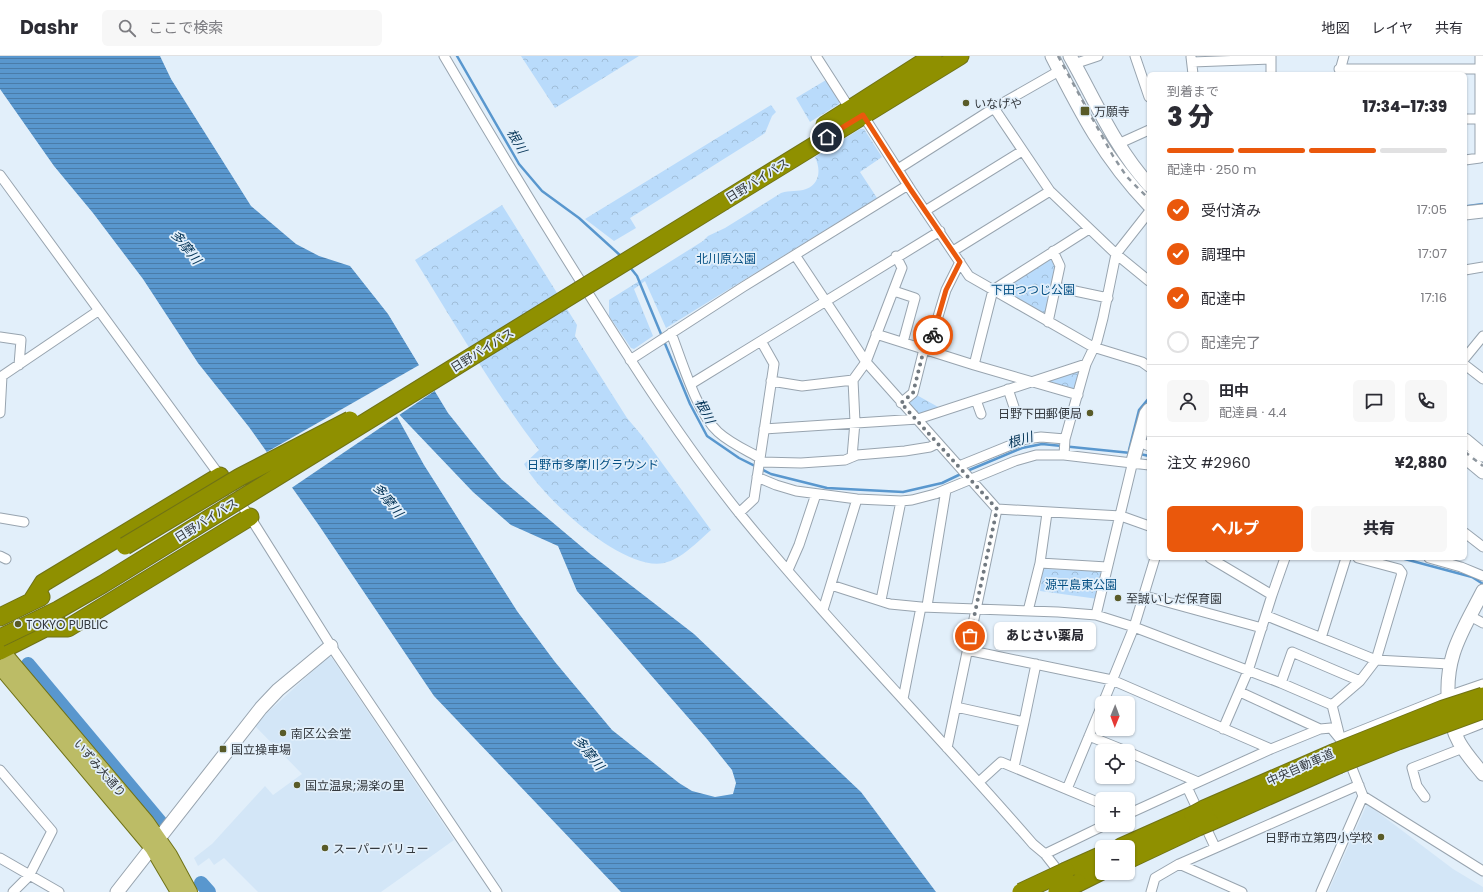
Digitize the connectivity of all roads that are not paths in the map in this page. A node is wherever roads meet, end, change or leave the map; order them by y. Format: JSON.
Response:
{"nodes":[{"id":1,"x":444,"y":56,"type":"edge"},
{"id":2,"x":933,"y":56,"type":"edge"},
{"id":3,"x":960,"y":56,"type":"edge"},
{"id":4,"x":1052,"y":56,"type":"edge"},
{"id":5,"x":1098,"y":56,"type":"edge"},
{"id":6,"x":1135,"y":56,"type":"edge"},
{"id":7,"x":1344,"y":56,"type":"edge"},
{"id":8,"x":1480,"y":56,"type":"edge"},
{"id":9,"x":818,"y":57,"type":"edge"},
{"id":10,"x":1271,"y":57,"type":"edge"},
{"id":11,"x":1192,"y":59,"type":"edge"},
{"id":12,"x":1072,"y":60,"type":"edge"},
{"id":13,"x":1481,"y":68,"type":"edge"},
{"id":14,"x":1059,"y":71,"type":"junction"},
{"id":15,"x":1339,"y":71,"type":"edge"},
{"id":16,"x":1193,"y":72,"type":"edge"},
{"id":17,"x":1271,"y":72,"type":"edge"},
{"id":18,"x":1147,"y":91,"type":"edge"},
{"id":19,"x":994,"y":108,"type":"junction"},
{"id":20,"x":857,"y":112,"type":"junction"},
{"id":21,"x":1467,"y":119,"type":"edge"},
{"id":22,"x":1480,"y":119,"type":"junction"},
{"id":23,"x":1147,"y":131,"type":"edge"},
{"id":24,"x":1118,"y":144,"type":"junction"},
{"id":25,"x":1022,"y":151,"type":"junction"},
{"id":26,"x":1482,"y":158,"type":"edge"},
{"id":27,"x":1467,"y":160,"type":"edge"},
{"id":28,"x":898,"y":169,"type":"junction"},
{"id":29,"x":0,"y":175,"type":"edge"},
{"id":30,"x":1147,"y":183,"type":"edge"},
{"id":31,"x":908,"y":185,"type":"junction"},
{"id":32,"x":1050,"y":191,"type":"junction"},
{"id":33,"x":1147,"y":203,"type":"edge"},
{"id":34,"x":925,"y":211,"type":"junction"},
{"id":35,"x":1483,"y":211,"type":"edge"},
{"id":36,"x":1467,"y":213,"type":"edge"},
{"id":37,"x":1147,"y":215,"type":"edge"},
{"id":38,"x":1089,"y":229,"type":"junction"},
{"id":39,"x":940,"y":231,"type":"junction"},
{"id":40,"x":953,"y":251,"type":"junction"},
{"id":41,"x":1053,"y":251,"type":"junction"},
{"id":42,"x":1116,"y":254,"type":"junction"},
{"id":43,"x":795,"y":255,"type":"junction"},
{"id":44,"x":896,"y":256,"type":"junction"},
{"id":45,"x":960,"y":262,"type":"junction"},
{"id":46,"x":1483,"y":267,"type":"edge"},
{"id":47,"x":1467,"y":270,"type":"edge"},
{"id":48,"x":1147,"y":279,"type":"edge"},
{"id":49,"x":1056,"y":286,"type":"junction"},
{"id":50,"x":993,"y":290,"type":"junction"},
{"id":51,"x":894,"y":291,"type":"junction"},
{"id":52,"x":1108,"y":298,"type":"junction"},
{"id":53,"x":826,"y":302,"type":"junction"},
{"id":54,"x":98,"y":311,"type":"junction"},
{"id":55,"x":1048,"y":322,"type":"junction"},
{"id":56,"x":669,"y":334,"type":"junction"},
{"id":57,"x":876,"y":334,"type":"junction"},
{"id":58,"x":1483,"y":336,"type":"edge"},
{"id":59,"x":0,"y":337,"type":"edge"},
{"id":60,"x":761,"y":341,"type":"junction"},
{"id":61,"x":903,"y":342,"type":"junction"},
{"id":62,"x":1093,"y":347,"type":"junction"},
{"id":63,"x":926,"y":350,"type":"junction"},
{"id":64,"x":1467,"y":356,"type":"edge"},
{"id":65,"x":630,"y":360,"type":"junction"},
{"id":66,"x":866,"y":362,"type":"junction"},
{"id":67,"x":1086,"y":364,"type":"junction"},
{"id":68,"x":19,"y":365,"type":"junction"},
{"id":69,"x":974,"y":365,"type":"junction"},
{"id":70,"x":1147,"y":366,"type":"edge"},
{"id":71,"x":1467,"y":367,"type":"edge"},
{"id":72,"x":1483,"y":379,"type":"edge"},
{"id":73,"x":853,"y":380,"type":"junction"},
{"id":74,"x":771,"y":381,"type":"junction"},
{"id":75,"x":1030,"y":382,"type":"junction"},
{"id":76,"x":691,"y":384,"type":"junction"},
{"id":77,"x":1008,"y":389,"type":"junction"},
{"id":78,"x":1078,"y":395,"type":"junction"},
{"id":79,"x":976,"y":400,"type":"junction"},
{"id":80,"x":901,"y":403,"type":"junction"},
{"id":81,"x":1014,"y":407,"type":"dead end"},
{"id":82,"x":0,"y":413,"type":"edge"},
{"id":83,"x":1147,"y":413,"type":"edge"},
{"id":84,"x":982,"y":414,"type":"dead end"},
{"id":85,"x":918,"y":419,"type":"junction"},
{"id":86,"x":855,"y":422,"type":"junction"},
{"id":87,"x":353,"y":424,"type":"junction"},
{"id":88,"x":764,"y":429,"type":"junction"},
{"id":89,"x":1065,"y":439,"type":"junction"},
{"id":90,"x":1467,"y":442,"type":"edge"},
{"id":91,"x":938,"y":443,"type":"junction"},
{"id":92,"x":1144,"y":444,"type":"edge"},
{"id":93,"x":1064,"y":455,"type":"junction"},
{"id":94,"x":1483,"y":455,"type":"edge"},
{"id":95,"x":852,"y":457,"type":"junction"},
{"id":96,"x":1467,"y":459,"type":"edge"},
{"id":97,"x":760,"y":461,"type":"junction"},
{"id":98,"x":1133,"y":462,"type":"junction"},
{"id":99,"x":1147,"y":465,"type":"edge"},
{"id":100,"x":960,"y":468,"type":"junction"},
{"id":101,"x":1483,"y":472,"type":"edge"},
{"id":102,"x":220,"y":476,"type":"junction"},
{"id":103,"x":758,"y":476,"type":"junction"},
{"id":104,"x":969,"y":478,"type":"junction"},
{"id":105,"x":946,"y":490,"type":"junction"},
{"id":106,"x":816,"y":494,"type":"junction"},
{"id":107,"x":857,"y":499,"type":"junction"},
{"id":108,"x":901,"y":501,"type":"junction"},
{"id":109,"x":997,"y":509,"type":"junction"},
{"id":110,"x":739,"y":513,"type":"junction"},
{"id":111,"x":1048,"y":513,"type":"junction"},
{"id":112,"x":1121,"y":516,"type":"junction"},
{"id":113,"x":250,"y":517,"type":"junction"},
{"id":114,"x":0,"y":518,"type":"edge"},
{"id":115,"x":24,"y":522,"type":"dead end"},
{"id":116,"x":1147,"y":525,"type":"edge"},
{"id":117,"x":1467,"y":535,"type":"edge"},
{"id":118,"x":1483,"y":547,"type":"edge"},
{"id":119,"x":1154,"y":560,"type":"edge"},
{"id":120,"x":1213,"y":560,"type":"edge"},
{"id":121,"x":1284,"y":560,"type":"edge"},
{"id":122,"x":1345,"y":560,"type":"edge"},
{"id":123,"x":1365,"y":560,"type":"edge"},
{"id":124,"x":1437,"y":560,"type":"edge"},
{"id":125,"x":1040,"y":563,"type":"junction"},
{"id":126,"x":1107,"y":567,"type":"junction"},
{"id":127,"x":788,"y":570,"type":"junction"},
{"id":128,"x":1483,"y":576,"type":"edge"},
{"id":129,"x":831,"y":584,"type":"junction"},
{"id":130,"x":1483,"y":591,"type":"edge"},
{"id":131,"x":1272,"y":595,"type":"junction"},
{"id":132,"x":1145,"y":596,"type":"junction"},
{"id":133,"x":881,"y":600,"type":"junction"},
{"id":134,"x":31,"y":602,"type":"junction"},
{"id":135,"x":924,"y":606,"type":"junction"},
{"id":136,"x":976,"y":609,"type":"junction"},
{"id":137,"x":823,"y":610,"type":"junction"},
{"id":138,"x":1028,"y":611,"type":"junction"},
{"id":139,"x":1096,"y":616,"type":"junction"},
{"id":140,"x":1266,"y":616,"type":"junction"},
{"id":141,"x":1470,"y":616,"type":"junction"},
{"id":142,"x":0,"y":617,"type":"edge"},
{"id":143,"x":1483,"y":624,"type":"edge"},
{"id":144,"x":0,"y":626,"type":"edge"},
{"id":145,"x":1134,"y":627,"type":"junction"},
{"id":146,"x":47,"y":628,"type":"junction"},
{"id":147,"x":1262,"y":628,"type":"junction"},
{"id":148,"x":1321,"y":638,"type":"junction"},
{"id":149,"x":331,"y":646,"type":"junction"},
{"id":150,"x":967,"y":650,"type":"junction"},
{"id":151,"x":0,"y":651,"type":"edge"},
{"id":152,"x":1376,"y":660,"type":"junction"},
{"id":153,"x":1036,"y":664,"type":"junction"},
{"id":154,"x":1449,"y":664,"type":"junction"},
{"id":155,"x":1248,"y":671,"type":"junction"},
{"id":156,"x":1112,"y":680,"type":"junction"},
{"id":157,"x":1360,"y":680,"type":"junction"},
{"id":158,"x":1281,"y":683,"type":"junction"},
{"id":159,"x":1483,"y":684,"type":"edge"},
{"id":160,"x":1240,"y":692,"type":"junction"},
{"id":161,"x":1105,"y":696,"type":"edge"},
{"id":162,"x":1448,"y":696,"type":"junction"},
{"id":163,"x":1483,"y":696,"type":"edge"},
{"id":164,"x":903,"y":700,"type":"junction"},
{"id":165,"x":1332,"y":705,"type":"junction"},
{"id":166,"x":956,"y":708,"type":"junction"},
{"id":167,"x":1483,"y":710,"type":"edge"},
{"id":168,"x":1095,"y":721,"type":"edge"},
{"id":169,"x":1024,"y":722,"type":"junction"},
{"id":170,"x":1483,"y":723,"type":"edge"},
{"id":171,"x":1223,"y":729,"type":"junction"},
{"id":172,"x":1320,"y":729,"type":"junction"},
{"id":173,"x":1456,"y":734,"type":"junction"},
{"id":174,"x":1089,"y":736,"type":"junction"},
{"id":175,"x":1108,"y":744,"type":"edge"},
{"id":176,"x":947,"y":748,"type":"junction"},
{"id":177,"x":1463,"y":748,"type":"junction"},
{"id":178,"x":1271,"y":749,"type":"junction"},
{"id":179,"x":1337,"y":752,"type":"junction"},
{"id":180,"x":1135,"y":755,"type":"edge"},
{"id":181,"x":1014,"y":767,"type":"junction"},
{"id":182,"x":0,"y":770,"type":"edge"},
{"id":183,"x":1483,"y":774,"type":"edge"},
{"id":184,"x":979,"y":782,"type":"junction"},
{"id":185,"x":1198,"y":782,"type":"junction"},
{"id":186,"x":1359,"y":785,"type":"junction"},
{"id":187,"x":1187,"y":787,"type":"junction"},
{"id":188,"x":1067,"y":789,"type":"junction"},
{"id":189,"x":1363,"y":796,"type":"junction"},
{"id":190,"x":1425,"y":798,"type":"dead end"},
{"id":191,"x":1095,"y":801,"type":"edge"},
{"id":192,"x":1135,"y":811,"type":"edge"},
{"id":193,"x":1201,"y":818,"type":"junction"},
{"id":194,"x":1095,"y":830,"type":"edge"},
{"id":195,"x":1135,"y":842,"type":"edge"},
{"id":196,"x":156,"y":843,"type":"junction"},
{"id":197,"x":1215,"y":848,"type":"junction"},
{"id":198,"x":1045,"y":854,"type":"junction"},
{"id":199,"x":1135,"y":856,"type":"edge"},
{"id":200,"x":0,"y":858,"type":"edge"},
{"id":201,"x":1095,"y":862,"type":"edge"},
{"id":202,"x":1179,"y":864,"type":"junction"},
{"id":203,"x":1483,"y":871,"type":"edge"},
{"id":204,"x":1095,"y":874,"type":"edge"},
{"id":205,"x":29,"y":876,"type":"junction"},
{"id":206,"x":1073,"y":882,"type":"edge"},
{"id":207,"x":13,"y":892,"type":"edge"},
{"id":208,"x":59,"y":892,"type":"edge"},
{"id":209,"x":117,"y":892,"type":"edge"},
{"id":210,"x":178,"y":892,"type":"edge"},
{"id":211,"x":190,"y":892,"type":"edge"},
{"id":212,"x":497,"y":892,"type":"edge"},
{"id":213,"x":1021,"y":892,"type":"edge"},
{"id":214,"x":1057,"y":892,"type":"edge"},
{"id":215,"x":1151,"y":892,"type":"edge"},
{"id":216,"x":1242,"y":892,"type":"edge"},
{"id":217,"x":1321,"y":892,"type":"edge"}],
"edges":[{"from":1,"to":65,"type":"street"},
{"from":2,"to":20,"type":"highway","name":"日野バイパス"},
{"from":3,"to":20,"type":"highway","name":"日野バイパス"},
{"from":4,"to":14,"type":"main road"},
{"from":5,"to":12,"type":"street"},
{"from":6,"to":18,"type":"street"},
{"from":7,"to":15,"type":"street"},
{"from":8,"to":13,"type":"street"},
{"from":9,"to":20,"type":"street"},
{"from":10,"to":11,"type":"street"},
{"from":10,"to":17,"type":"street"},
{"from":11,"to":16,"type":"street"},
{"from":12,"to":24,"type":"main road"},
{"from":13,"to":15,"type":"street"},
{"from":13,"to":22,"type":"street"},
{"from":14,"to":19,"type":"street"},
{"from":14,"to":33,"type":"main road"},
{"from":19,"to":25,"type":"street"},
{"from":19,"to":28,"type":"street"},
{"from":20,"to":28,"type":"street"},
{"from":20,"to":87,"type":"highway","name":"日野バイパス"},
{"from":21,"to":22,"type":"street"},
{"from":22,"to":26,"type":"street"},
{"from":23,"to":24,"type":"street"},
{"from":24,"to":30,"type":"main road"},
{"from":25,"to":32,"type":"street"},
{"from":25,"to":34,"type":"street"},
{"from":26,"to":27,"type":"street"},
{"from":28,"to":31,"type":"street"},
{"from":29,"to":54,"type":"street"},
{"from":31,"to":34,"type":"street"},
{"from":31,"to":43,"type":"street"},
{"from":32,"to":38,"type":"street"},
{"from":32,"to":40,"type":"street"},
{"from":34,"to":39,"type":"street"},
{"from":35,"to":36,"type":"main road"},
{"from":37,"to":42,"type":"street"},
{"from":38,"to":41,"type":"street"},
{"from":38,"to":42,"type":"street"},
{"from":39,"to":40,"type":"street"},
{"from":39,"to":44,"type":"street"},
{"from":40,"to":45,"type":"street"},
{"from":41,"to":49,"type":"street"},
{"from":41,"to":50,"type":"street"},
{"from":42,"to":48,"type":"street"},
{"from":42,"to":52,"type":"street"},
{"from":43,"to":53,"type":"street"},
{"from":43,"to":56,"type":"street"},
{"from":44,"to":51,"type":"street"},
{"from":44,"to":53,"type":"street"},
{"from":45,"to":50,"type":"street"},
{"from":45,"to":63,"type":"street"},
{"from":46,"to":47,"type":"street"},
{"from":49,"to":52,"type":"street"},
{"from":49,"to":55,"type":"street"},
{"from":50,"to":55,"type":"street"},
{"from":50,"to":69,"type":"street"},
{"from":51,"to":57,"type":"street"},
{"from":51,"to":61,"type":"street"},
{"from":52,"to":62,"type":"street"},
{"from":53,"to":60,"type":"street"},
{"from":53,"to":66,"type":"street"},
{"from":54,"to":68,"type":"street"},
{"from":54,"to":102,"type":"street"},
{"from":55,"to":62,"type":"street"},
{"from":56,"to":65,"type":"street"},
{"from":56,"to":76,"type":"street"},
{"from":57,"to":61,"type":"street"},
{"from":57,"to":66,"type":"street"},
{"from":58,"to":64,"type":"street"},
{"from":59,"to":68,"type":"street"},
{"from":60,"to":74,"type":"street"},
{"from":60,"to":76,"type":"street"},
{"from":61,"to":63,"type":"street"},
{"from":62,"to":67,"type":"street"},
{"from":62,"to":70,"type":"street"},
{"from":63,"to":69,"type":"street"},
{"from":63,"to":80,"type":"street"},
{"from":65,"to":110,"type":"street"},
{"from":66,"to":73,"type":"street"},
{"from":66,"to":80,"type":"street"},
{"from":67,"to":75,"type":"street"},
{"from":67,"to":78,"type":"street"},
{"from":68,"to":82,"type":"street"},
{"from":69,"to":75,"type":"street"},
{"from":71,"to":72,"type":"street"},
{"from":73,"to":74,"type":"street"},
{"from":73,"to":86,"type":"street"},
{"from":74,"to":88,"type":"street"},
{"from":75,"to":77,"type":"street"},
{"from":75,"to":78,"type":"street"},
{"from":76,"to":97,"type":"street"},
{"from":77,"to":79,"type":"street"},
{"from":77,"to":81,"type":"street"},
{"from":78,"to":89,"type":"street"},
{"from":79,"to":84,"type":"street"},
{"from":79,"to":85,"type":"street"},
{"from":80,"to":85,"type":"street"},
{"from":83,"to":92,"type":"main road"},
{"from":85,"to":86,"type":"street"},
{"from":85,"to":91,"type":"street"},
{"from":86,"to":88,"type":"street"},
{"from":86,"to":95,"type":"street"},
{"from":87,"to":134,"type":"highway","bridge":true},
{"from":87,"to":144,"type":"highway","name":"日野バイパス","bridge":true},
{"from":87,"to":146,"type":"highway","bridge":true},
{"from":87,"to":151,"type":"highway","name":"日野バイパス","bridge":true},
{"from":88,"to":97,"type":"street"},
{"from":89,"to":93,"type":"street"},
{"from":89,"to":100,"type":"street"},
{"from":90,"to":94,"type":"main road"},
{"from":91,"to":95,"type":"street"},
{"from":91,"to":100,"type":"street"},
{"from":92,"to":98,"type":"main road"},
{"from":93,"to":98,"type":"street"},
{"from":93,"to":104,"type":"street"},
{"from":95,"to":97,"type":"street"},
{"from":96,"to":101,"type":"main road"},
{"from":97,"to":103,"type":"street"},
{"from":98,"to":99,"type":"street"},
{"from":98,"to":112,"type":"street"},
{"from":100,"to":104,"type":"street"},
{"from":102,"to":113,"type":"street"},
{"from":102,"to":134,"type":"highway"},
{"from":103,"to":106,"type":"street"},
{"from":103,"to":110,"type":"street"},
{"from":104,"to":105,"type":"street"},
{"from":104,"to":109,"type":"street"},
{"from":105,"to":108,"type":"street"},
{"from":105,"to":135,"type":"street"},
{"from":106,"to":107,"type":"street"},
{"from":106,"to":127,"type":"street"},
{"from":107,"to":108,"type":"street"},
{"from":107,"to":129,"type":"street"},
{"from":108,"to":133,"type":"street"},
{"from":109,"to":111,"type":"street"},
{"from":109,"to":136,"type":"street"},
{"from":110,"to":127,"type":"street"},
{"from":111,"to":112,"type":"street"},
{"from":111,"to":125,"type":"street"},
{"from":112,"to":116,"type":"street"},
{"from":112,"to":126,"type":"street"},
{"from":113,"to":146,"type":"highway"},
{"from":113,"to":149,"type":"street"},
{"from":114,"to":115,"type":"street"},
{"from":117,"to":118,"type":"street"},
{"from":119,"to":132,"type":"street"},
{"from":120,"to":131,"type":"street"},
{"from":121,"to":131,"type":"street"},
{"from":122,"to":148,"type":"street"},
{"from":123,"to":152,"type":"street"},
{"from":124,"to":128,"type":"street"},
{"from":125,"to":126,"type":"street"},
{"from":125,"to":138,"type":"street"},
{"from":126,"to":139,"type":"street"},
{"from":127,"to":137,"type":"street"},
{"from":129,"to":133,"type":"street"},
{"from":129,"to":137,"type":"street"},
{"from":130,"to":141,"type":"main road"},
{"from":131,"to":140,"type":"street"},
{"from":132,"to":145,"type":"street"},
{"from":132,"to":147,"type":"street"},
{"from":133,"to":135,"type":"street"},
{"from":134,"to":142,"type":"highway"},
{"from":135,"to":136,"type":"street"},
{"from":135,"to":164,"type":"street"},
{"from":136,"to":138,"type":"street"},
{"from":136,"to":150,"type":"street"},
{"from":137,"to":164,"type":"street"},
{"from":138,"to":139,"type":"street"},
{"from":139,"to":145,"type":"street"},
{"from":140,"to":147,"type":"street"},
{"from":140,"to":148,"type":"street"},
{"from":141,"to":143,"type":"street"},
{"from":141,"to":154,"type":"main road"},
{"from":145,"to":155,"type":"street"},
{"from":145,"to":156,"type":"street"},
{"from":146,"to":151,"type":"highway"},
{"from":147,"to":155,"type":"street"},
{"from":148,"to":152,"type":"street"},
{"from":149,"to":196,"type":"main road"},
{"from":149,"to":212,"type":"street"},
{"from":150,"to":153,"type":"street"},
{"from":150,"to":166,"type":"street"},
{"from":151,"to":196,"type":"main road","name":"いずみ大通り"},
{"from":152,"to":154,"type":"street"},
{"from":152,"to":157,"type":"street"},
{"from":153,"to":156,"type":"street"},
{"from":153,"to":169,"type":"street"},
{"from":154,"to":162,"type":"main road"},
{"from":155,"to":158,"type":"street"},
{"from":155,"to":160,"type":"street"},
{"from":156,"to":161,"type":"street"},
{"from":156,"to":171,"type":"street"},
{"from":157,"to":158,"type":"street"},
{"from":157,"to":165,"type":"street"},
{"from":158,"to":165,"type":"street"},
{"from":159,"to":162,"type":"street"},
{"from":160,"to":171,"type":"street"},
{"from":160,"to":172,"type":"street"},
{"from":162,"to":173,"type":"main road"},
{"from":162,"to":179,"type":"street"},
{"from":163,"to":179,"type":"highway","name":"中央自動車道","bridge":true},
{"from":164,"to":176,"type":"street"},
{"from":165,"to":179,"type":"street"},
{"from":166,"to":169,"type":"street"},
{"from":166,"to":176,"type":"street"},
{"from":167,"to":179,"type":"highway","name":"中央自動車道","bridge":true},
{"from":168,"to":174,"type":"street"},
{"from":169,"to":181,"type":"street"},
{"from":170,"to":173,"type":"street"},
{"from":171,"to":178,"type":"street"},
{"from":172,"to":178,"type":"street"},
{"from":172,"to":179,"type":"street"},
{"from":173,"to":177,"type":"main road"},
{"from":174,"to":175,"type":"street"},
{"from":174,"to":188,"type":"street"},
{"from":176,"to":184,"type":"street"},
{"from":177,"to":183,"type":"main road"},
{"from":177,"to":190,"type":"street"},
{"from":178,"to":185,"type":"street"},
{"from":179,"to":186,"type":"street"},
{"from":179,"to":193,"type":"highway","name":"中央自動車道"},
{"from":180,"to":185,"type":"street"},
{"from":181,"to":184,"type":"street"},
{"from":181,"to":188,"type":"street"},
{"from":182,"to":205,"type":"street"},
{"from":184,"to":198,"type":"street"},
{"from":185,"to":187,"type":"street"},
{"from":186,"to":189,"type":"street"},
{"from":186,"to":197,"type":"street"},
{"from":187,"to":192,"type":"street"},
{"from":187,"to":197,"type":"street"},
{"from":188,"to":191,"type":"street"},
{"from":189,"to":203,"type":"street"},
{"from":189,"to":217,"type":"street"},
{"from":193,"to":195,"type":"highway","name":"中央自動車道"},
{"from":193,"to":199,"type":"highway","name":"中央自動車道"},
{"from":194,"to":198,"type":"street"},
{"from":196,"to":209,"type":"main road"},
{"from":196,"to":210,"type":"main road","name":"いずみ大通り"},
{"from":196,"to":211,"type":"main road","name":"いずみ大通り"},
{"from":197,"to":202,"type":"street"},
{"from":198,"to":206,"type":"street"},
{"from":200,"to":205,"type":"street"},
{"from":201,"to":206,"type":"highway"},
{"from":202,"to":215,"type":"street"},
{"from":202,"to":216,"type":"street"},
{"from":204,"to":206,"type":"highway"},
{"from":205,"to":207,"type":"street"},
{"from":205,"to":208,"type":"street"},
{"from":206,"to":213,"type":"highway","bridge":true},
{"from":206,"to":214,"type":"highway","bridge":true}]}
